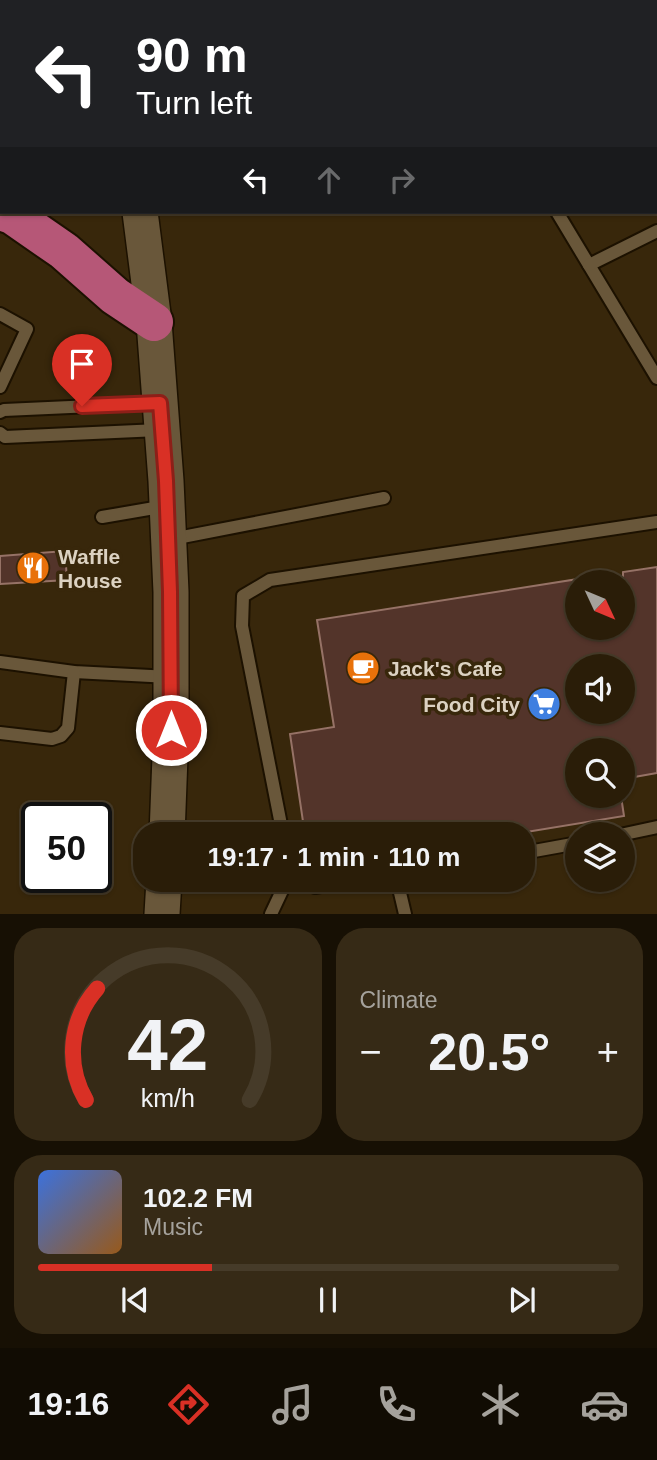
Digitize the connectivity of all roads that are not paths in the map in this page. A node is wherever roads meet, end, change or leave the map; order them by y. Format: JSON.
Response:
{"nodes":[{"id":1,"x":10,"y":214,"type":"edge"},
{"id":2,"x":140,"y":214,"type":"edge"},
{"id":3,"x":557,"y":214,"type":"edge"},
{"id":4,"x":657,"y":231,"type":"edge"},
{"id":5,"x":589,"y":265,"type":"junction"},
{"id":6,"x":0,"y":314,"type":"edge"},
{"id":7,"x":154,"y":322,"type":"junction"},
{"id":8,"x":657,"y":377,"type":"edge"},
{"id":9,"x":0,"y":387,"type":"edge"},
{"id":10,"x":0,"y":412,"type":"edge"},
{"id":11,"x":161,"y":416,"type":"junction"},
{"id":12,"x":0,"y":433,"type":"edge"},
{"id":13,"x":384,"y":498,"type":"dead end"},
{"id":14,"x":102,"y":517,"type":"dead end"},
{"id":15,"x":657,"y":522,"type":"edge"},
{"id":16,"x":167,"y":523,"type":"junction"},
{"id":17,"x":0,"y":662,"type":"edge"},
{"id":18,"x":74,"y":672,"type":"junction"},
{"id":19,"x":171,"y":677,"type":"junction"},
{"id":20,"x":0,"y":733,"type":"edge"},
{"id":21,"x":167,"y":822,"type":"edge"},
{"id":22,"x":280,"y":822,"type":"edge"},
{"id":23,"x":657,"y":827,"type":"edge"},
{"id":24,"x":635,"y":832,"type":"edge"},
{"id":25,"x":565,"y":846,"type":"edge"},
{"id":26,"x":535,"y":851,"type":"edge"},
{"id":27,"x":163,"y":892,"type":"edge"},
{"id":28,"x":281,"y":892,"type":"edge"},
{"id":29,"x":400,"y":892,"type":"edge"},
{"id":30,"x":162,"y":914,"type":"edge"},
{"id":31,"x":271,"y":914,"type":"edge"},
{"id":32,"x":405,"y":914,"type":"edge"}],
"edges":[{"from":1,"to":7,"type":"highway"},
{"from":2,"to":7,"type":"main road"},
{"from":3,"to":5,"type":"lane"},
{"from":4,"to":5,"type":"lane"},
{"from":5,"to":8,"type":"lane"},
{"from":6,"to":9,"type":"lane"},
{"from":7,"to":11,"type":"main road"},
{"from":10,"to":11,"type":"lane"},
{"from":11,"to":12,"type":"lane"},
{"from":11,"to":16,"type":"main road"},
{"from":13,"to":16,"type":"lane"},
{"from":14,"to":16,"type":"lane"},
{"from":15,"to":22,"type":"lane"},
{"from":16,"to":19,"type":"main road"},
{"from":17,"to":18,"type":"lane"},
{"from":18,"to":19,"type":"lane"},
{"from":18,"to":20,"type":"lane"},
{"from":19,"to":21,"type":"main road"},
{"from":23,"to":24,"type":"lane"},
{"from":25,"to":26,"type":"lane"},
{"from":27,"to":30,"type":"main road"},
{"from":28,"to":31,"type":"lane"},
{"from":29,"to":32,"type":"lane"}]}
